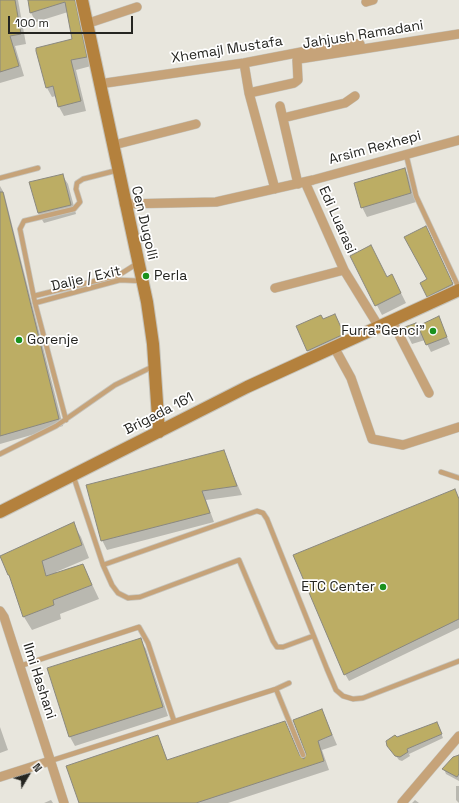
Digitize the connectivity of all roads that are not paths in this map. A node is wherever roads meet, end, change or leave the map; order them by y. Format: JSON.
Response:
{"nodes":[{"id":1,"x":82,"y":0,"type":"edge"},
{"id":2,"x":137,"y":7,"type":"dead end"},
{"id":3,"x":86,"y":24,"type":"junction"},
{"id":4,"x":459,"y":34,"type":"edge"},
{"id":5,"x":360,"y":44,"type":"dead end"},
{"id":6,"x":244,"y":63,"type":"junction"},
{"id":7,"x":99,"y":84,"type":"junction"},
{"id":8,"x":249,"y":93,"type":"junction"},
{"id":9,"x":356,"y":96,"type":"dead end"},
{"id":10,"x":280,"y":106,"type":"dead end"},
{"id":11,"x":283,"y":118,"type":"junction"},
{"id":12,"x":196,"y":124,"type":"dead end"},
{"id":13,"x":459,"y":140,"type":"edge"},
{"id":14,"x":114,"y":145,"type":"junction"},
{"id":15,"x":406,"y":154,"type":"junction"},
{"id":16,"x":38,"y":168,"type":"dead end"},
{"id":17,"x":118,"y":170,"type":"junction"},
{"id":18,"x":0,"y":178,"type":"edge"},
{"id":19,"x":302,"y":183,"type":"junction"},
{"id":20,"x":275,"y":190,"type":"junction"},
{"id":21,"x":124,"y":204,"type":"junction"},
{"id":22,"x":138,"y":263,"type":"junction"},
{"id":23,"x":344,"y":270,"type":"junction"},
{"id":24,"x":142,"y":281,"type":"junction"},
{"id":25,"x":275,"y":288,"type":"dead end"},
{"id":26,"x":459,"y":289,"type":"edge"},
{"id":27,"x":34,"y":296,"type":"junction"},
{"id":28,"x":35,"y":303,"type":"junction"},
{"id":29,"x":392,"y":321,"type":"junction"},
{"id":30,"x":379,"y":327,"type":"junction"},
{"id":31,"x":334,"y":347,"type":"junction"},
{"id":32,"x":154,"y":366,"type":"junction"},
{"id":33,"x":429,"y":393,"type":"dead end"},
{"id":34,"x":66,"y":420,"type":"junction"},
{"id":35,"x":459,"y":427,"type":"edge"},
{"id":36,"x":159,"y":432,"type":"junction"},
{"id":37,"x":0,"y":454,"type":"edge"},
{"id":38,"x":441,"y":472,"type":"dead end"},
{"id":39,"x":73,"y":475,"type":"junction"},
{"id":40,"x":459,"y":478,"type":"edge"},
{"id":41,"x":0,"y":512,"type":"edge"},
{"id":42,"x":103,"y":565,"type":"junction"},
{"id":43,"x":0,"y":613,"type":"edge"},
{"id":44,"x":313,"y":636,"type":"junction"},
{"id":45,"x":459,"y":661,"type":"edge"},
{"id":46,"x":20,"y":666,"type":"junction"},
{"id":47,"x":289,"y":682,"type":"dead end"},
{"id":48,"x":276,"y":689,"type":"junction"},
{"id":49,"x":174,"y":721,"type":"junction"},
{"id":50,"x":459,"y":736,"type":"edge"},
{"id":51,"x":303,"y":755,"type":"dead end"},
{"id":52,"x":50,"y":761,"type":"junction"},
{"id":53,"x":0,"y":777,"type":"edge"},
{"id":54,"x":64,"y":803,"type":"edge"},
{"id":55,"x":402,"y":803,"type":"edge"}],
"edges":[{"from":1,"to":3,"type":"street","name":"Cen Dugolli"},
{"from":2,"to":3,"type":"street"},
{"from":3,"to":7,"type":"street","name":"Cen Dugolli"},
{"from":4,"to":8,"type":"street","name":"Jahjush Ramadani"},
{"from":5,"to":6,"type":"street","name":"Xhemajl Mustafa"},
{"from":6,"to":7,"type":"street","name":"Xhemajl Mustafa"},
{"from":6,"to":8,"type":"street"},
{"from":7,"to":14,"type":"street","name":"Cen Dugolli"},
{"from":8,"to":20,"type":"street"},
{"from":9,"to":11,"type":"street"},
{"from":10,"to":11,"type":"street"},
{"from":11,"to":19,"type":"street"},
{"from":12,"to":14,"type":"street"},
{"from":13,"to":15,"type":"street","name":"Arsim Rexhepi"},
{"from":14,"to":17,"type":"street","name":"Cen Dugolli"},
{"from":15,"to":19,"type":"street","name":"Arsim Rexhepi"},
{"from":15,"to":26,"type":"lane"},
{"from":16,"to":18,"type":"lane"},
{"from":17,"to":21,"type":"street","name":"Cen Dugolli"},
{"from":17,"to":27,"type":"lane"},
{"from":19,"to":20,"type":"street","name":"Arsim Rexhepi"},
{"from":19,"to":23,"type":"street","name":"Edi Luarasi"},
{"from":20,"to":21,"type":"street","name":"Arsim Rexhepi"},
{"from":21,"to":22,"type":"street","name":"Cen Dugolli"},
{"from":22,"to":24,"type":"street","name":"Cen Dugolli"},
{"from":22,"to":27,"type":"lane"},
{"from":23,"to":25,"type":"street","name":"Edi Luarasi"},
{"from":23,"to":30,"type":"street","name":"Edi Luarasi"},
{"from":24,"to":28,"type":"lane","name":"Dalje / Exit"},
{"from":24,"to":32,"type":"street","name":"Cen Dugolli"},
{"from":26,"to":29,"type":"street","name":"Brigada 161"},
{"from":27,"to":28,"type":"lane"},
{"from":28,"to":34,"type":"lane"},
{"from":29,"to":30,"type":"street","name":"Brigada 161"},
{"from":29,"to":33,"type":"street"},
{"from":30,"to":31,"type":"street","name":"Brigada 161"},
{"from":31,"to":35,"type":"street"},
{"from":31,"to":36,"type":"street","name":"Brigada 161"},
{"from":32,"to":34,"type":"lane"},
{"from":32,"to":36,"type":"street","name":"Cen Dugolli"},
{"from":34,"to":37,"type":"lane"},
{"from":36,"to":39,"type":"street","name":"Brigada 161"},
{"from":38,"to":40,"type":"lane"},
{"from":39,"to":41,"type":"street","name":"Brigada 161"},
{"from":39,"to":42,"type":"lane"},
{"from":42,"to":44,"type":"lane"},
{"from":42,"to":44,"type":"lane"},
{"from":43,"to":46,"type":"street","name":"Ilmi Hashani"},
{"from":44,"to":45,"type":"lane"},
{"from":46,"to":49,"type":"lane"},
{"from":46,"to":52,"type":"street","name":"Ilmi Hashani"},
{"from":47,"to":48,"type":"lane"},
{"from":48,"to":49,"type":"lane"},
{"from":48,"to":51,"type":"lane"},
{"from":49,"to":52,"type":"lane"},
{"from":50,"to":55,"type":"street"},
{"from":52,"to":53,"type":"street"},
{"from":52,"to":54,"type":"street","name":"Ilmi Hashani"}]}
